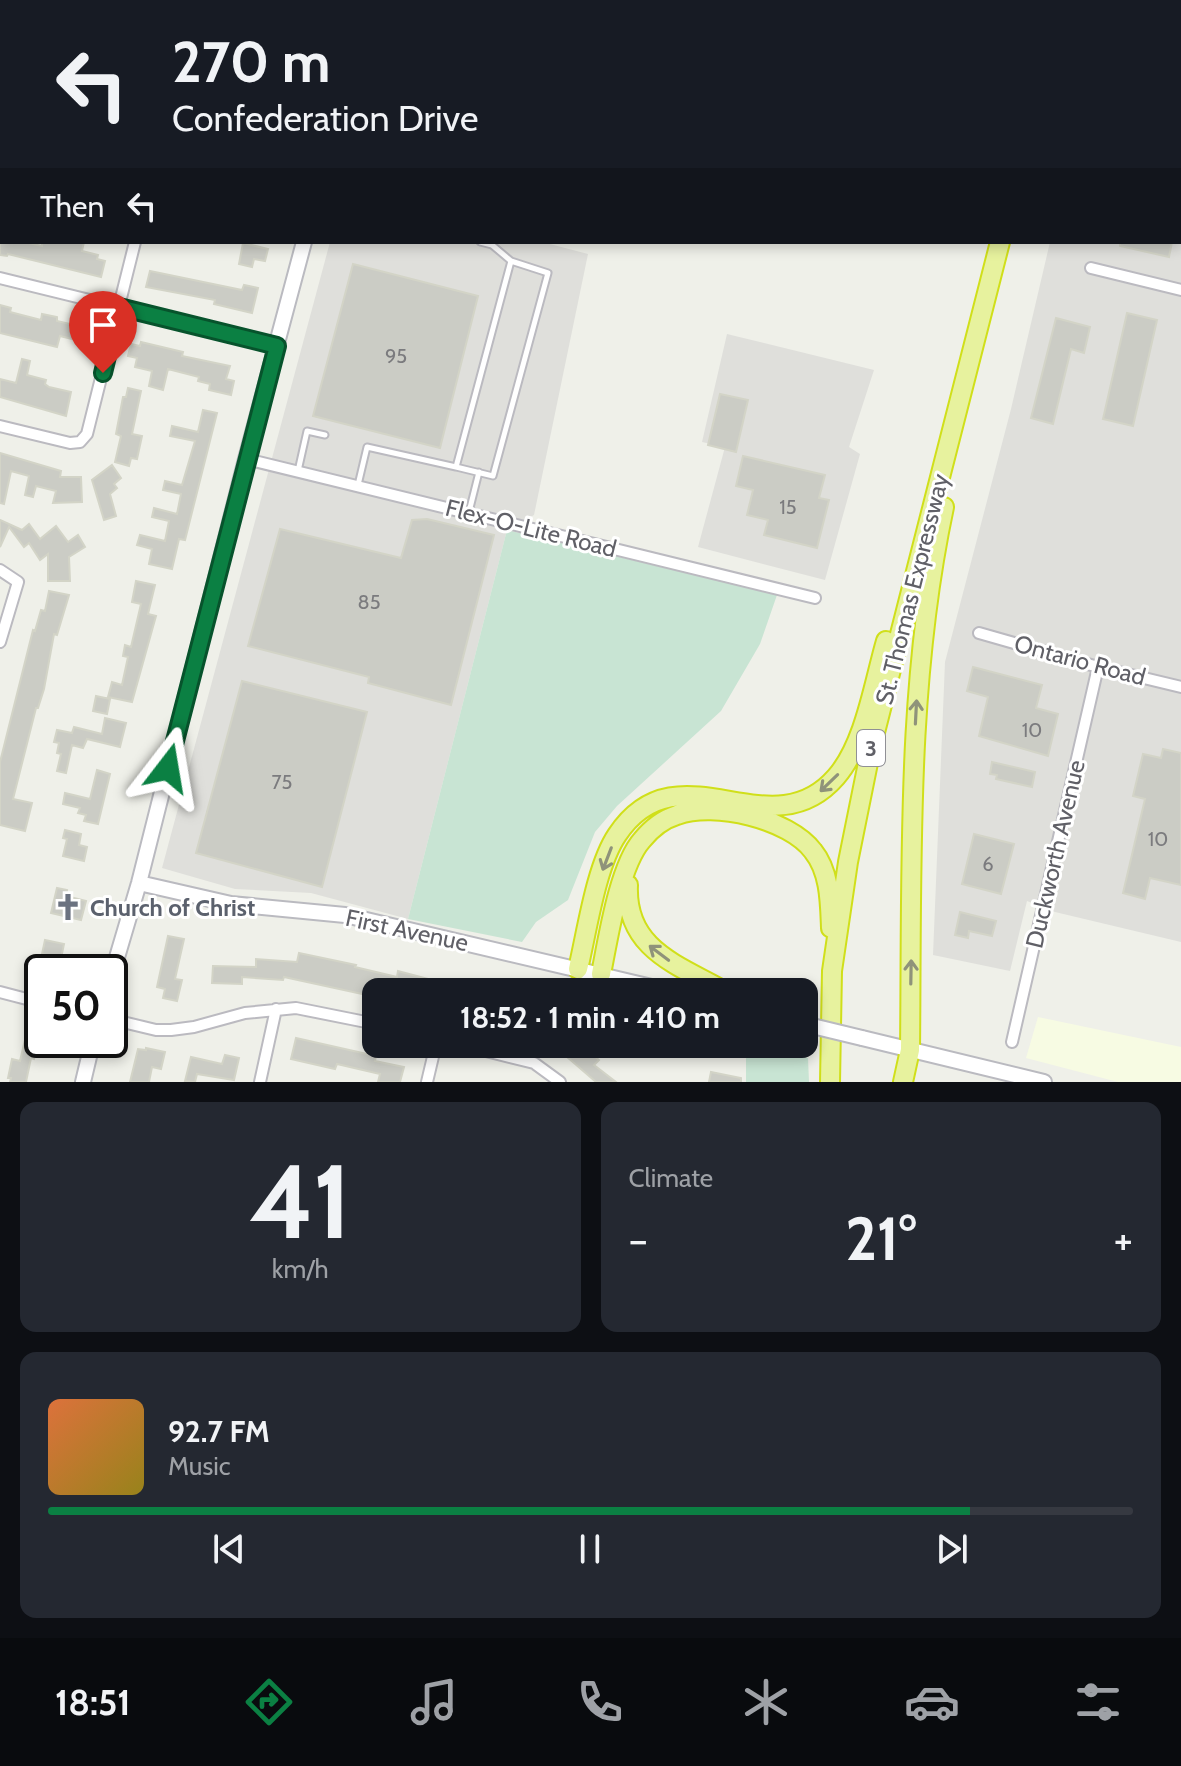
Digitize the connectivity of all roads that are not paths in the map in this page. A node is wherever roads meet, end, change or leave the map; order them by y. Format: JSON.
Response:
{"nodes":[{"id":1,"x":135,"y":244,"type":"edge"},
{"id":2,"x":303,"y":244,"type":"edge"},
{"id":3,"x":488,"y":244,"type":"edge"},
{"id":4,"x":999,"y":244,"type":"edge"},
{"id":5,"x":1000,"y":244,"type":"edge"},
{"id":6,"x":511,"y":261,"type":"junction"},
{"id":7,"x":1091,"y":268,"type":"dead end"},
{"id":8,"x":0,"y":278,"type":"edge"},
{"id":9,"x":1181,"y":290,"type":"edge"},
{"id":10,"x":119,"y":307,"type":"junction"},
{"id":11,"x":277,"y":346,"type":"junction"},
{"id":12,"x":0,"y":426,"type":"edge"},
{"id":13,"x":325,"y":435,"type":"dead end"},
{"id":14,"x":246,"y":459,"type":"junction"},
{"id":15,"x":456,"y":467,"type":"junction"},
{"id":16,"x":298,"y":471,"type":"junction"},
{"id":17,"x":479,"y":472,"type":"junction"},
{"id":18,"x":358,"y":486,"type":"junction"},
{"id":19,"x":469,"y":512,"type":"junction"},
{"id":20,"x":927,"y":529,"type":"junction"},
{"id":21,"x":0,"y":570,"type":"edge"},
{"id":22,"x":815,"y":598,"type":"dead end"},
{"id":23,"x":979,"y":633,"type":"dead end"},
{"id":24,"x":0,"y":642,"type":"edge"},
{"id":25,"x":1098,"y":667,"type":"junction"},
{"id":26,"x":1181,"y":687,"type":"edge"},
{"id":27,"x":635,"y":851,"type":"junction"},
{"id":28,"x":139,"y":883,"type":"junction"},
{"id":29,"x":118,"y":954,"type":"edge"},
{"id":30,"x":578,"y":969,"type":"junction"},
{"id":31,"x":832,"y":971,"type":"junction"},
{"id":32,"x":601,"y":974,"type":"junction"},
{"id":33,"x":617,"y":978,"type":"edge"},
{"id":34,"x":701,"y":978,"type":"edge"},
{"id":35,"x":0,"y":992,"type":"edge"},
{"id":36,"x":24,"y":998,"type":"edge"},
{"id":37,"x":276,"y":1009,"type":"junction"},
{"id":38,"x":362,"y":1021,"type":"edge"},
{"id":39,"x":128,"y":1023,"type":"edge"},
{"id":40,"x":818,"y":1027,"type":"edge"},
{"id":41,"x":1012,"y":1042,"type":"dead end"},
{"id":42,"x":910,"y":1050,"type":"junction"},
{"id":43,"x":89,"y":1058,"type":"edge"},
{"id":44,"x":433,"y":1058,"type":"edge"},
{"id":45,"x":514,"y":1058,"type":"edge"},
{"id":46,"x":83,"y":1082,"type":"edge"},
{"id":47,"x":260,"y":1082,"type":"edge"},
{"id":48,"x":427,"y":1082,"type":"edge"},
{"id":49,"x":560,"y":1082,"type":"edge"},
{"id":50,"x":830,"y":1082,"type":"edge"},
{"id":51,"x":903,"y":1082,"type":"edge"},
{"id":52,"x":1044,"y":1082,"type":"edge"}],
"edges":[{"from":1,"to":10,"type":"street"},
{"from":2,"to":11,"type":"main road"},
{"from":3,"to":6,"type":"lane"},
{"from":4,"to":20,"type":"highway","name":"St. Thomas Expressway","number":"3"},
{"from":42,"to":5,"type":"highway","one_way":true},
{"from":6,"to":15,"type":"lane"},
{"from":6,"to":17,"type":"lane"},
{"from":7,"to":9,"type":"street"},
{"from":8,"to":10,"type":"street"},
{"from":10,"to":11,"type":"street"},
{"from":10,"to":12,"type":"street"},
{"from":11,"to":14,"type":"main road"},
{"from":13,"to":16,"type":"lane"},
{"from":14,"to":16,"type":"street","name":"Flex-O-Lite Road"},
{"from":14,"to":28,"type":"main road"},
{"from":15,"to":17,"type":"lane"},
{"from":15,"to":18,"type":"lane"},
{"from":16,"to":18,"type":"street","name":"Flex-O-Lite Road"},
{"from":17,"to":19,"type":"lane"},
{"from":18,"to":19,"type":"street","name":"Flex-O-Lite Road"},
{"from":19,"to":22,"type":"street","name":"Flex-O-Lite Road"},
{"from":20,"to":30,"type":"highway","one_way":true},
{"from":20,"to":31,"type":"highway","name":"St. Thomas Expressway","number":"3"},
{"from":21,"to":24,"type":"street"},
{"from":23,"to":25,"type":"street","name":"Ontario Road"},
{"from":25,"to":26,"type":"street","name":"Ontario Road"},
{"from":25,"to":41,"type":"street","name":"Duckworth Avenue"},
{"from":27,"to":31,"type":"highway"},
{"from":27,"to":32,"type":"highway"},
{"from":34,"to":27,"type":"highway","one_way":true},
{"from":28,"to":29,"type":"main road"},
{"from":28,"to":30,"type":"main road","name":"First Avenue"},
{"from":30,"to":32,"type":"main road","name":"First Avenue"},
{"from":31,"to":50,"type":"highway","name":"St. Thomas Expressway","number":"3"},
{"from":32,"to":33,"type":"main road","name":"First Avenue"},
{"from":35,"to":36,"type":"street"},
{"from":37,"to":38,"type":"street"},
{"from":37,"to":39,"type":"street"},
{"from":37,"to":47,"type":"street"},
{"from":40,"to":42,"type":"main road","bridge":true},
{"from":42,"to":51,"type":"highway"},
{"from":42,"to":52,"type":"main road"},
{"from":43,"to":46,"type":"main road"},
{"from":44,"to":48,"type":"street"},
{"from":45,"to":49,"type":"street"}]}
